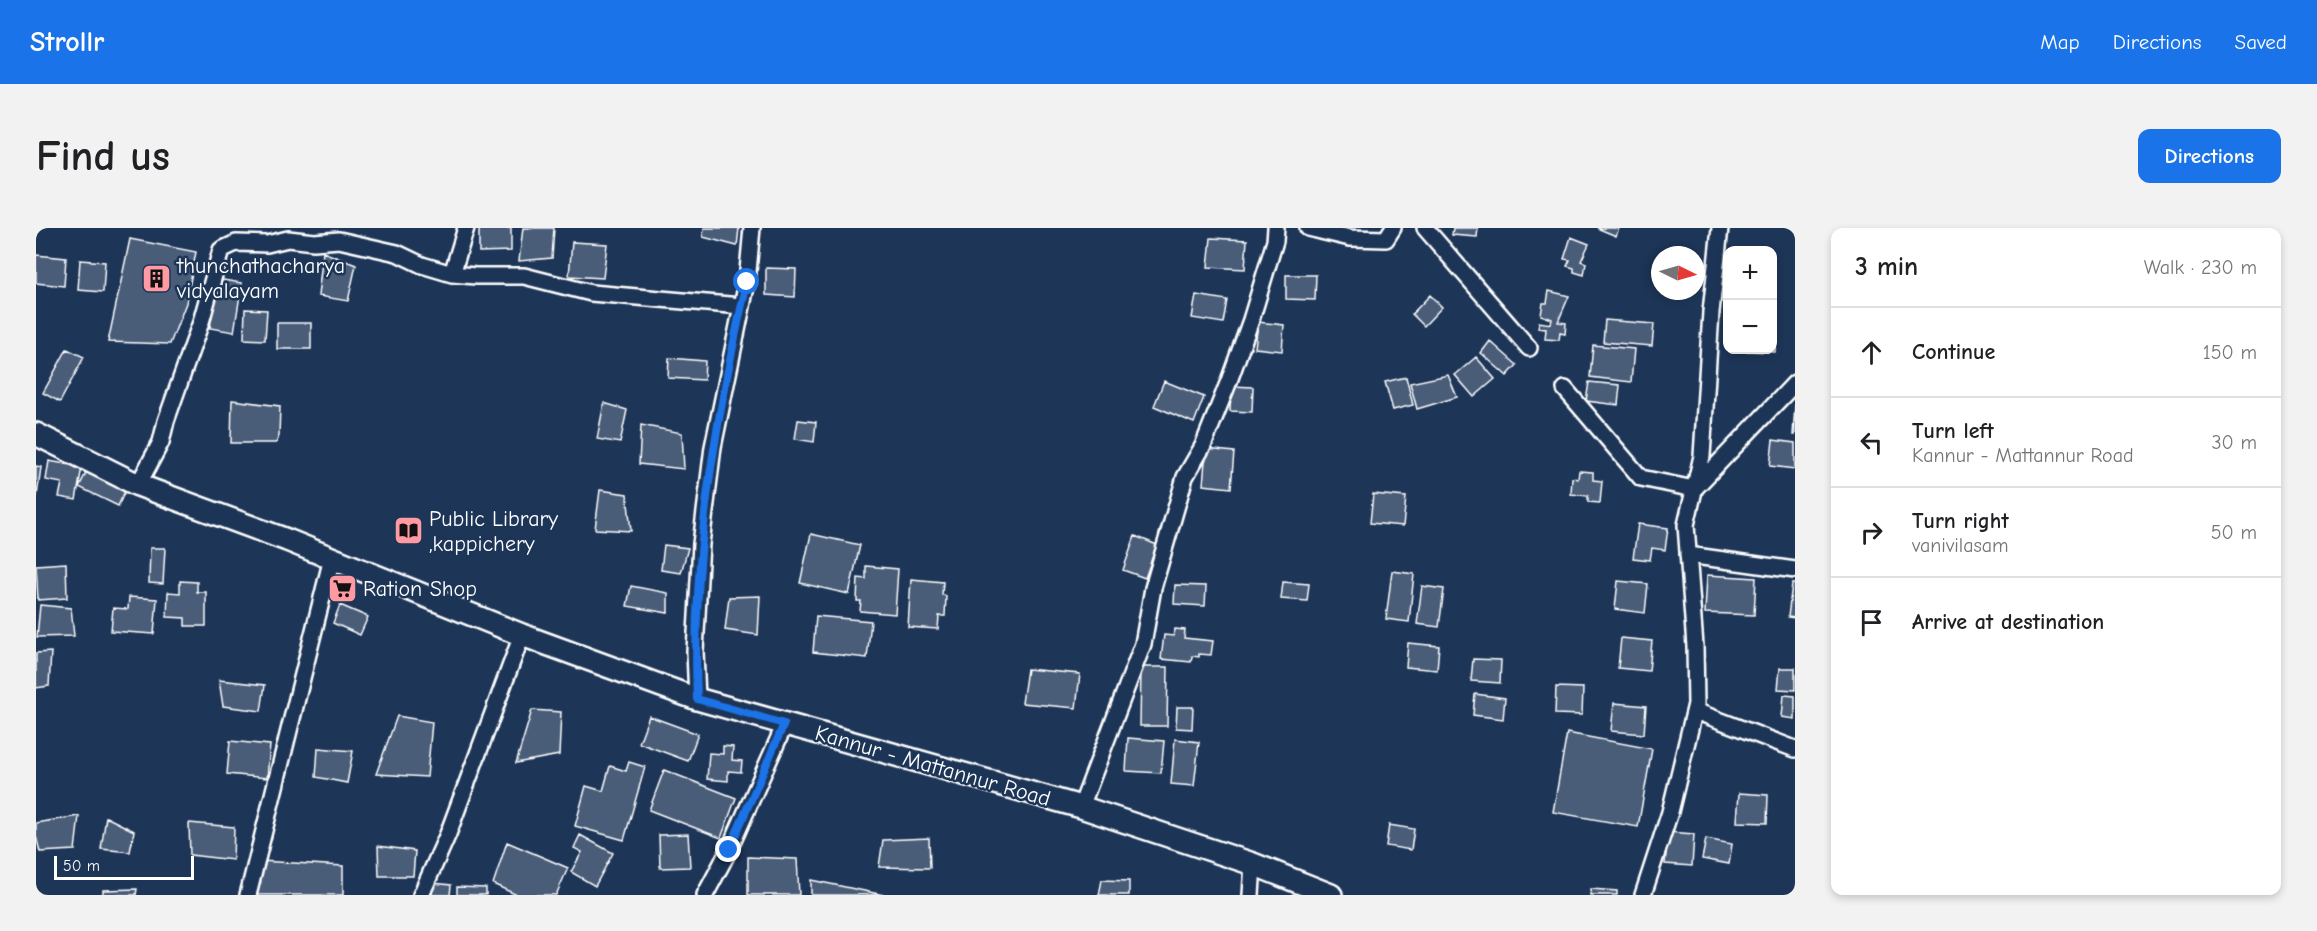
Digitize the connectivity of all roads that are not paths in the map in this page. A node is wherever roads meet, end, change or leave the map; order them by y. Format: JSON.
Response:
{"nodes":[{"id":1,"x":466,"y":228,"type":"edge"},
{"id":2,"x":752,"y":228,"type":"edge"},
{"id":3,"x":1276,"y":228,"type":"edge"},
{"id":4,"x":1308,"y":228,"type":"edge"},
{"id":5,"x":1393,"y":228,"type":"edge"},
{"id":6,"x":1425,"y":228,"type":"edge"},
{"id":7,"x":1720,"y":228,"type":"edge"},
{"id":8,"x":339,"y":234,"type":"edge"},
{"id":9,"x":452,"y":274,"type":"junction"},
{"id":10,"x":741,"y":306,"type":"junction"},
{"id":11,"x":1529,"y":348,"type":"dead end"},
{"id":12,"x":1795,"y":383,"type":"edge"},
{"id":13,"x":1565,"y":389,"type":"dead end"},
{"id":14,"x":36,"y":434,"type":"edge"},
{"id":15,"x":138,"y":485,"type":"junction"},
{"id":16,"x":1694,"y":489,"type":"junction"},
{"id":17,"x":1688,"y":555,"type":"junction"},
{"id":18,"x":332,"y":558,"type":"junction"},
{"id":19,"x":1795,"y":570,"type":"edge"},
{"id":20,"x":522,"y":635,"type":"junction"},
{"id":21,"x":697,"y":699,"type":"junction"},
{"id":22,"x":1695,"y":711,"type":"junction"},
{"id":23,"x":784,"y":724,"type":"junction"},
{"id":24,"x":1795,"y":749,"type":"edge"},
{"id":25,"x":1082,"y":807,"type":"junction"},
{"id":26,"x":1253,"y":864,"type":"junction"},
{"id":27,"x":248,"y":895,"type":"edge"},
{"id":28,"x":421,"y":895,"type":"edge"},
{"id":29,"x":705,"y":895,"type":"edge"},
{"id":30,"x":1251,"y":895,"type":"edge"},
{"id":31,"x":1330,"y":895,"type":"edge"},
{"id":32,"x":1643,"y":895,"type":"edge"}],
"edges":[{"from":1,"to":9,"type":"street"},
{"from":2,"to":10,"type":"street"},
{"from":3,"to":25,"type":"street"},
{"from":4,"to":5,"type":"street"},
{"from":6,"to":11,"type":"street"},
{"from":7,"to":16,"type":"street"},
{"from":8,"to":9,"type":"street"},
{"from":8,"to":15,"type":"street"},
{"from":9,"to":10,"type":"street"},
{"from":10,"to":21,"type":"street"},
{"from":12,"to":16,"type":"street"},
{"from":13,"to":16,"type":"street"},
{"from":14,"to":15,"type":"main road","name":"Kannur - Mattannur Road"},
{"from":15,"to":18,"type":"main road","name":"Kannur - Mattannur Road"},
{"from":16,"to":17,"type":"street"},
{"from":17,"to":19,"type":"street"},
{"from":17,"to":22,"type":"street"},
{"from":18,"to":20,"type":"main road","name":"Kannur - Mattannur Road"},
{"from":18,"to":27,"type":"street"},
{"from":20,"to":21,"type":"main road","name":"Kannur - Mattannur Road"},
{"from":20,"to":28,"type":"street"},
{"from":21,"to":23,"type":"main road","name":"Kannur - Mattannur Road"},
{"from":22,"to":24,"type":"street"},
{"from":22,"to":32,"type":"street"},
{"from":23,"to":25,"type":"main road","name":"Kannur - Mattannur Road"},
{"from":23,"to":29,"type":"street"},
{"from":25,"to":26,"type":"main road","name":"Kannur - Mattannur Road"},
{"from":26,"to":30,"type":"street"},
{"from":26,"to":31,"type":"main road","name":"Kannur - Mattannur Road"}]}
